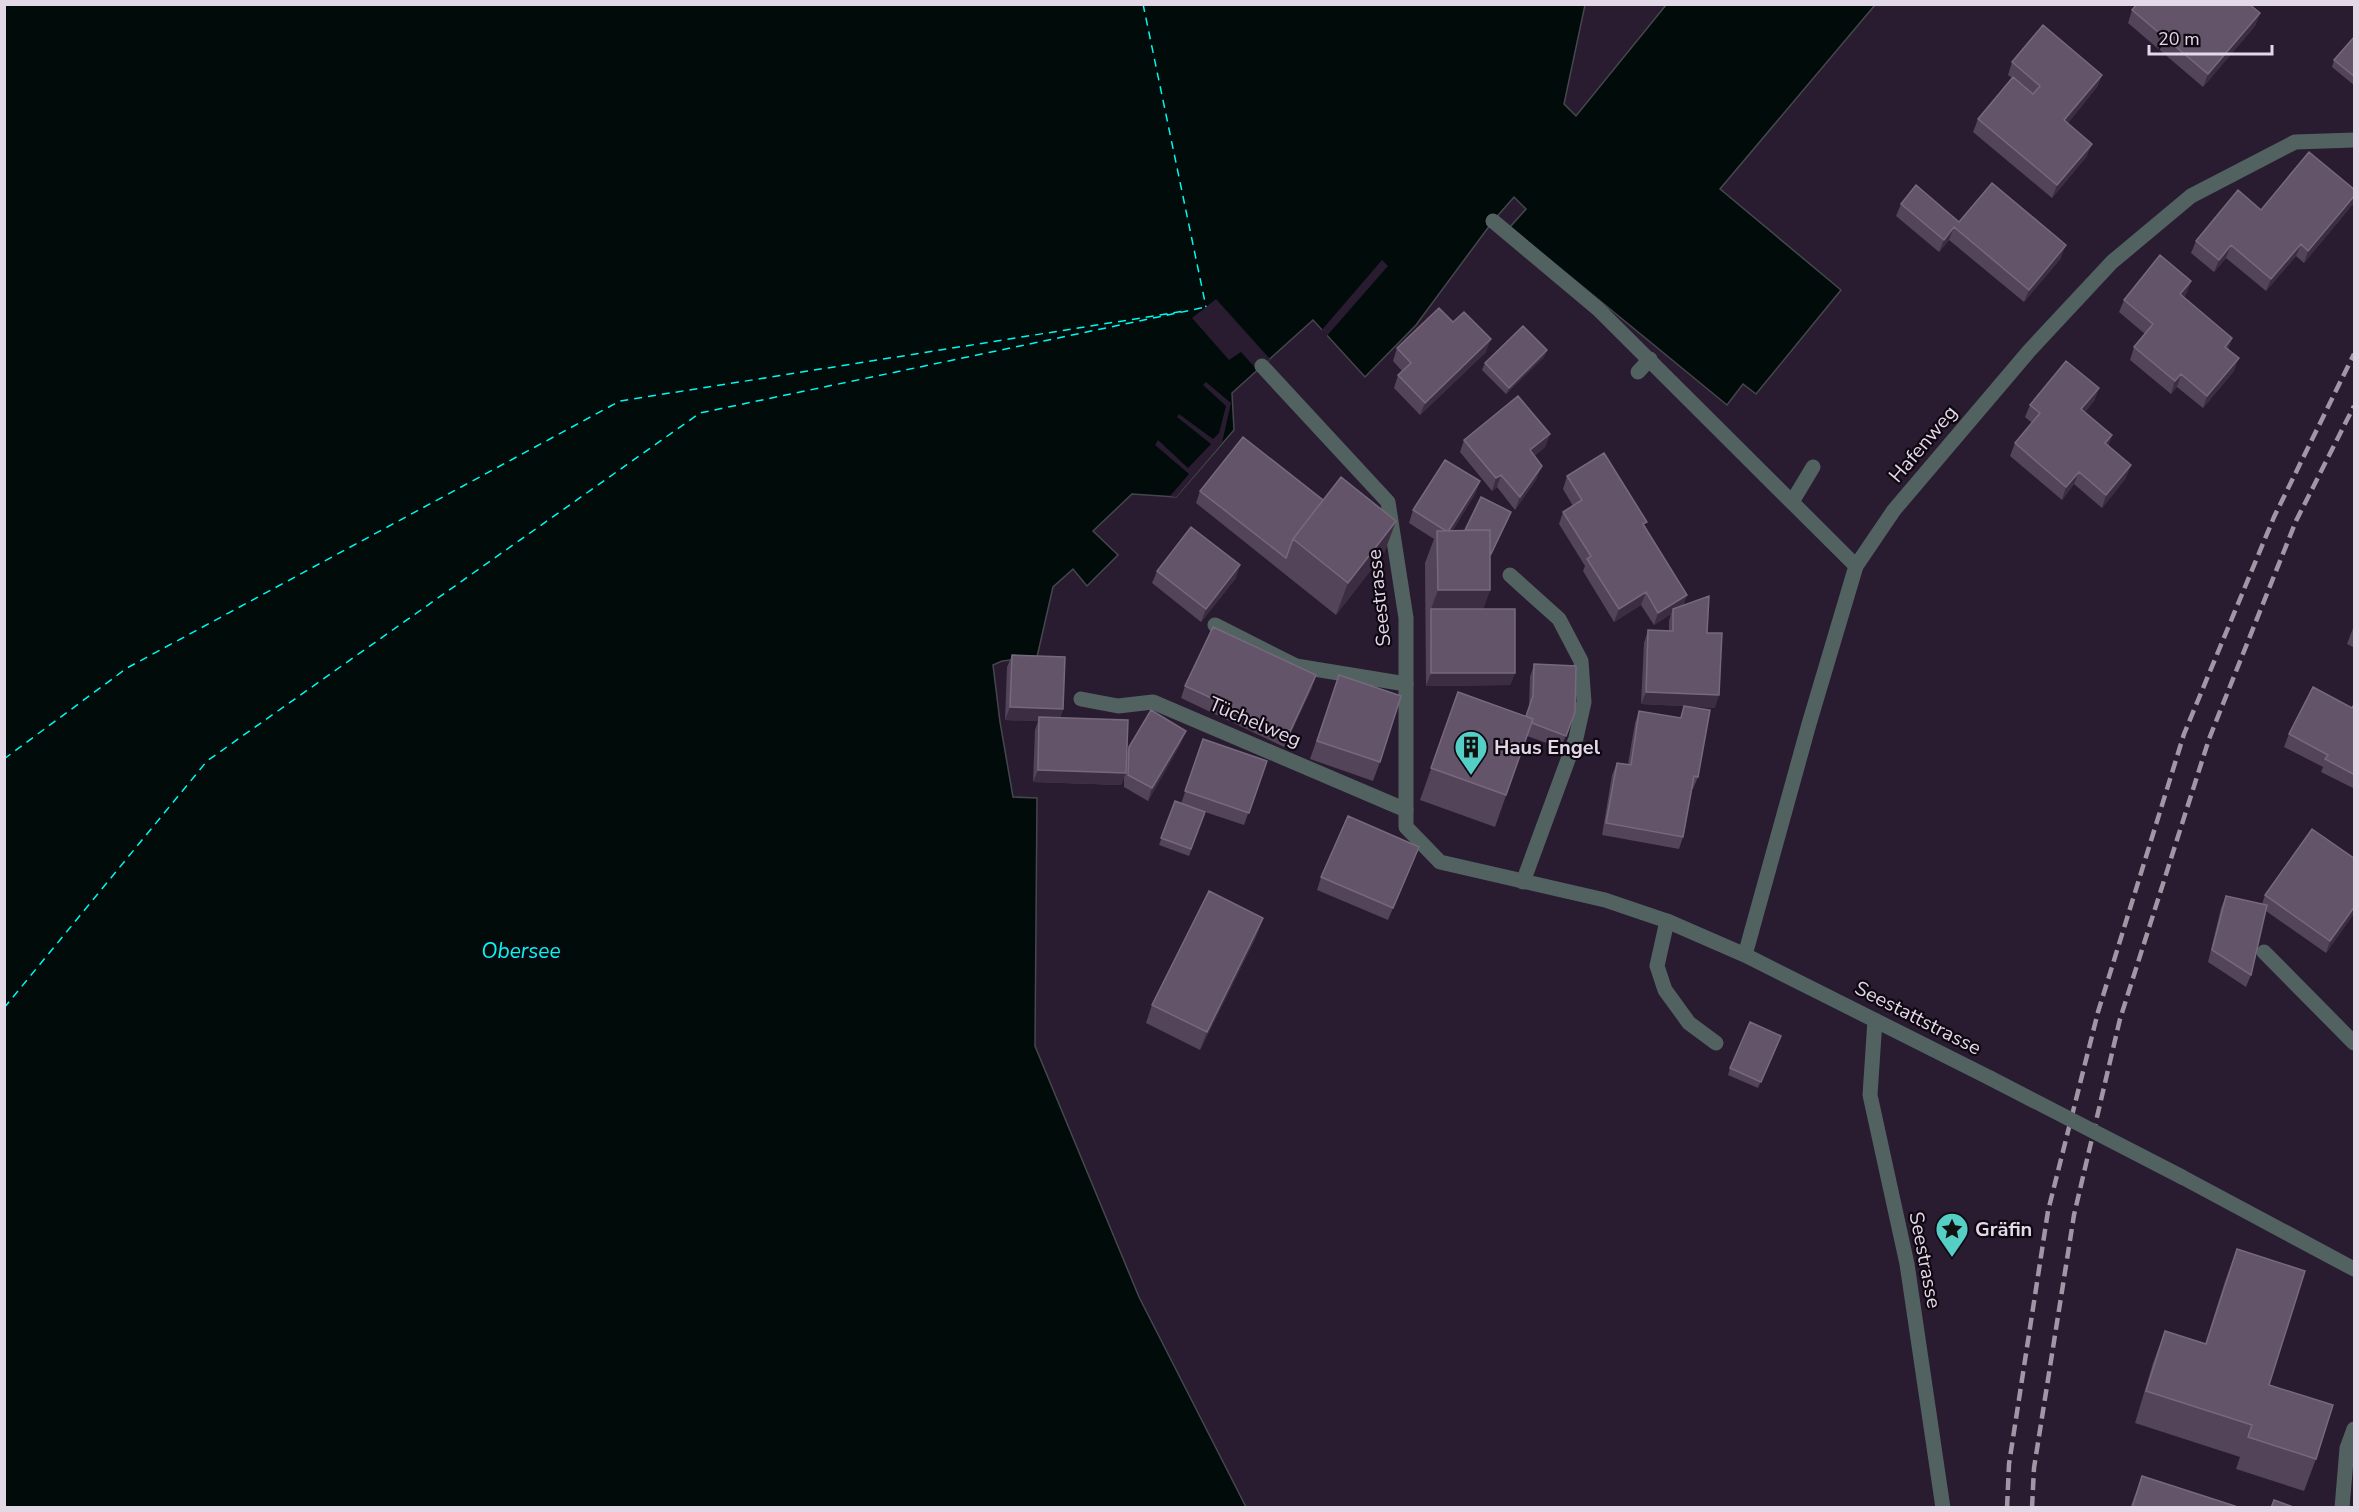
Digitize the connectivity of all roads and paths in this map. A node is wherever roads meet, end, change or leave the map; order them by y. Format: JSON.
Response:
{"nodes":[{"id":1,"x":2355,"y":140,"type":"edge"},
{"id":2,"x":1493,"y":221,"type":"dead end"},
{"id":3,"x":1650,"y":359,"type":"junction"},
{"id":4,"x":1262,"y":366,"type":"dead end"},
{"id":5,"x":1638,"y":372,"type":"dead end"},
{"id":6,"x":1813,"y":467,"type":"dead end"},
{"id":7,"x":1792,"y":502,"type":"junction"},
{"id":8,"x":1856,"y":566,"type":"junction"},
{"id":9,"x":1510,"y":575,"type":"dead end"},
{"id":10,"x":1215,"y":625,"type":"edge"},
{"id":11,"x":1406,"y":684,"type":"junction"},
{"id":12,"x":1081,"y":699,"type":"dead end"},
{"id":13,"x":1406,"y":810,"type":"junction"},
{"id":14,"x":1440,"y":862,"type":"joint"},
{"id":15,"x":1523,"y":882,"type":"junction"},
{"id":16,"x":1667,"y":921,"type":"junction"},
{"id":17,"x":2264,"y":952,"type":"dead end"},
{"id":18,"x":1745,"y":955,"type":"junction"},
{"id":19,"x":1875,"y":1020,"type":"junction"},
{"id":20,"x":2355,"y":1042,"type":"edge"},
{"id":21,"x":1716,"y":1043,"type":"dead end"},
{"id":22,"x":2355,"y":1269,"type":"edge"},
{"id":23,"x":2355,"y":1429,"type":"edge"},
{"id":24,"x":1943,"y":1508,"type":"edge"},
{"id":25,"x":2342,"y":1508,"type":"edge"}],
"edges":[{"from":1,"to":8,"type":"street","name":"Hafenweg"},
{"from":2,"to":3,"type":"street"},
{"from":3,"to":5,"type":"street"},
{"from":3,"to":7,"type":"street"},
{"from":4,"to":11,"type":"street","name":"Seestrasse"},
{"from":6,"to":7,"type":"street"},
{"from":7,"to":8,"type":"street"},
{"from":8,"to":18,"type":"street","name":"Hafenweg"},
{"from":9,"to":15,"type":"street"},
{"from":10,"to":11,"type":"street"},
{"from":11,"to":13,"type":"street","name":"Seestrasse"},
{"from":12,"to":13,"type":"street","name":"Tüchelweg"},
{"from":13,"to":14,"type":"street","name":"Seestrasse"},
{"from":14,"to":15,"type":"street","name":"Seestattstrasse"},
{"from":15,"to":16,"type":"street","name":"Seestattstrasse"},
{"from":16,"to":18,"type":"street","name":"Seestattstrasse"},
{"from":16,"to":21,"type":"street"},
{"from":17,"to":20,"type":"street"},
{"from":18,"to":19,"type":"street","name":"Seestattstrasse"},
{"from":19,"to":22,"type":"street","name":"Seestattstrasse","bridge":true},
{"from":19,"to":24,"type":"street","name":"Seestrasse"},
{"from":23,"to":25,"type":"street"}]}
